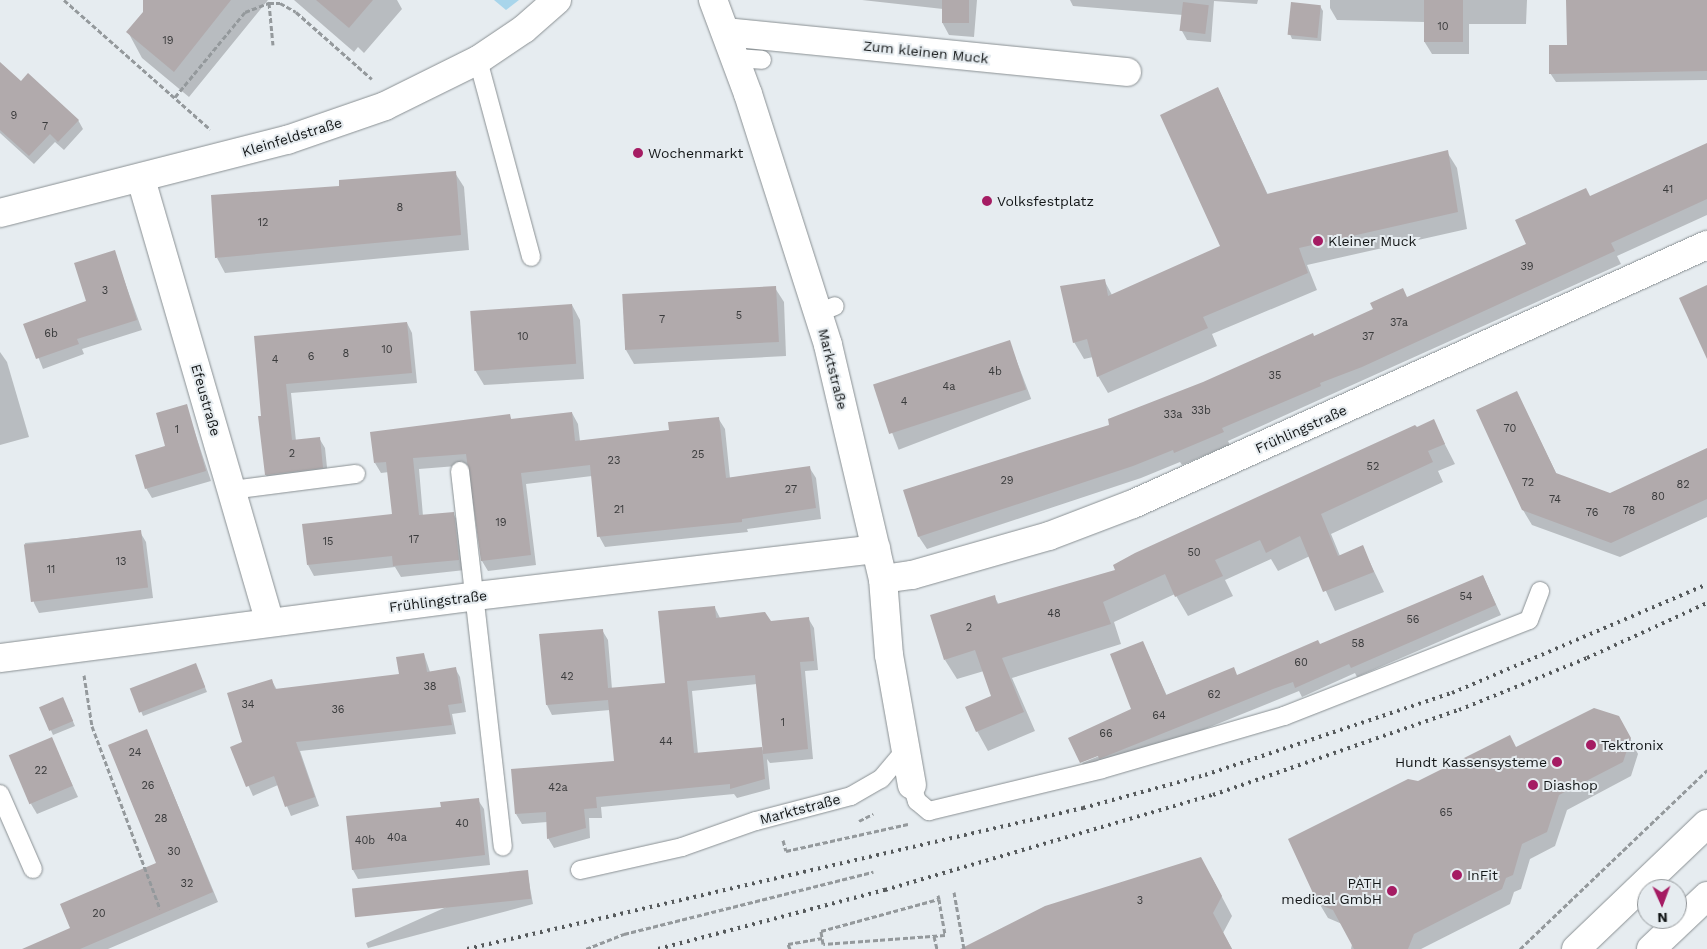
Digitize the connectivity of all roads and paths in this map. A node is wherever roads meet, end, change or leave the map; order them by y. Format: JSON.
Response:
{"nodes":[{"id":1,"x":64,"y":0,"type":"edge"},
{"id":2,"x":557,"y":0,"type":"edge"},
{"id":3,"x":713,"y":0,"type":"edge"},
{"id":4,"x":269,"y":3,"type":"junction"},
{"id":5,"x":726,"y":32,"type":"junction"},
{"id":6,"x":273,"y":45,"type":"dead end"},
{"id":7,"x":478,"y":60,"type":"junction"},
{"id":8,"x":1126,"y":72,"type":"dead end"},
{"id":9,"x":175,"y":97,"type":"junction"},
{"id":10,"x":384,"y":106,"type":"junction"},
{"id":11,"x":220,"y":158,"type":"junction"},
{"id":12,"x":141,"y":179,"type":"junction"},
{"id":13,"x":0,"y":213,"type":"edge"},
{"id":14,"x":1707,"y":245,"type":"edge"},
{"id":15,"x":531,"y":257,"type":"dead end"},
{"id":16,"x":460,"y":471,"type":"dead end"},
{"id":17,"x":356,"y":474,"type":"dead end"},
{"id":18,"x":232,"y":490,"type":"junction"},
{"id":19,"x":876,"y":549,"type":"junction"},
{"id":20,"x":883,"y":579,"type":"junction"},
{"id":21,"x":1540,"y":591,"type":"dead end"},
{"id":22,"x":476,"y":596,"type":"junction"},
{"id":23,"x":270,"y":622,"type":"junction"},
{"id":24,"x":79,"y":646,"type":"junction"},
{"id":25,"x":0,"y":658,"type":"edge"},
{"id":26,"x":905,"y":750,"type":"junction"},
{"id":27,"x":1707,"y":770,"type":"edge"},
{"id":28,"x":912,"y":785,"type":"joint"},
{"id":29,"x":0,"y":794,"type":"edge"},
{"id":30,"x":881,"y":808,"type":"dead end"},
{"id":31,"x":856,"y":822,"type":"dead end"},
{"id":32,"x":918,"y":822,"type":"dead end"},
{"id":33,"x":1707,"y":824,"type":"edge"},
{"id":34,"x":792,"y":836,"type":"dead end"},
{"id":35,"x":503,"y":847,"type":"dead end"},
{"id":36,"x":34,"y":869,"type":"dead end"},
{"id":37,"x":580,"y":870,"type":"dead end"},
{"id":38,"x":873,"y":872,"type":"dead end"},
{"id":39,"x":954,"y":892,"type":"dead end"},
{"id":40,"x":1707,"y":896,"type":"edge"},
{"id":41,"x":160,"y":910,"type":"dead end"},
{"id":42,"x":934,"y":936,"type":"junction"},
{"id":43,"x":822,"y":938,"type":"junction"},
{"id":44,"x":586,"y":949,"type":"edge"},
{"id":45,"x":790,"y":949,"type":"edge"},
{"id":46,"x":938,"y":949,"type":"edge"},
{"id":47,"x":964,"y":949,"type":"edge"},
{"id":48,"x":1520,"y":949,"type":"edge"},
{"id":49,"x":1576,"y":949,"type":"edge"},
{"id":50,"x":1651,"y":949,"type":"edge"}],
"edges":[{"from":1,"to":9,"type":"path"},
{"from":2,"to":7,"type":"street","name":"Kleinfeldstraße"},
{"from":3,"to":5,"type":"street","name":"Marktstraße"},
{"from":4,"to":6,"type":"path"},
{"from":4,"to":9,"type":"path"},
{"from":4,"to":10,"type":"path"},
{"from":5,"to":8,"type":"street","name":"Zum kleinen Muck"},
{"from":5,"to":19,"type":"street","name":"Marktstraße"},
{"from":7,"to":10,"type":"street","name":"Kleinfeldstraße"},
{"from":7,"to":15,"type":"lane"},
{"from":9,"to":11,"type":"path"},
{"from":10,"to":11,"type":"street","name":"Kleinfeldstraße"},
{"from":11,"to":12,"type":"street","name":"Kleinfeldstraße"},
{"from":12,"to":13,"type":"street","name":"Kleinfeldstraße"},
{"from":12,"to":18,"type":"street","name":"Efeustraße"},
{"from":14,"to":20,"type":"street","name":"Frühlingstraße"},
{"from":16,"to":22,"type":"lane"},
{"from":17,"to":18,"type":"lane"},
{"from":18,"to":23,"type":"street","name":"Efeustraße"},
{"from":19,"to":20,"type":"street","name":"Marktstraße"},
{"from":19,"to":22,"type":"street","name":"Frühlingstraße"},
{"from":20,"to":26,"type":"street","name":"Marktstraße"},
{"from":21,"to":28,"type":"lane"},
{"from":22,"to":23,"type":"street","name":"Frühlingstraße"},
{"from":22,"to":35,"type":"lane"},
{"from":23,"to":24,"type":"street","name":"Frühlingstraße"},
{"from":24,"to":25,"type":"street","name":"Frühlingstraße"},
{"from":24,"to":41,"type":"path"},
{"from":26,"to":28,"type":"street","name":"Marktstraße"},
{"from":26,"to":37,"type":"lane","name":"Marktstraße"},
{"from":27,"to":48,"type":"path"},
{"from":29,"to":36,"type":"lane"},
{"from":30,"to":31,"type":"path"},
{"from":32,"to":34,"type":"path"},
{"from":33,"to":49,"type":"street"},
{"from":38,"to":44,"type":"path"},
{"from":39,"to":47,"type":"path"},
{"from":40,"to":50,"type":"street"},
{"from":42,"to":43,"type":"path"},
{"from":42,"to":43,"type":"path"},
{"from":42,"to":46,"type":"path"},
{"from":43,"to":45,"type":"path"}]}
